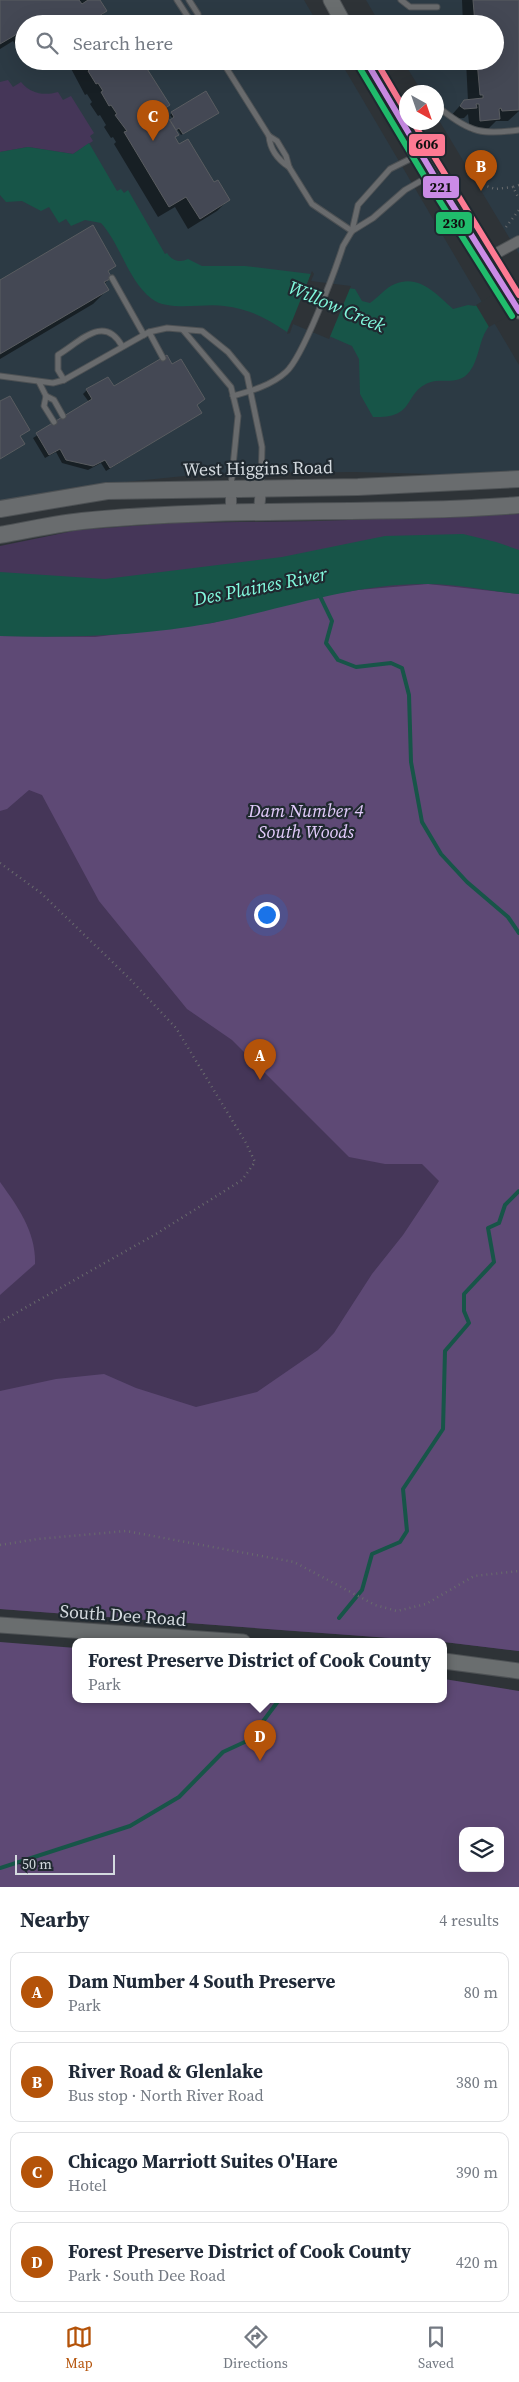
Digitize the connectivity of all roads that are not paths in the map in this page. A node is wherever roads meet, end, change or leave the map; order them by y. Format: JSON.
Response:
{"nodes":[{"id":1,"x":177,"y":0,"type":"edge"},
{"id":2,"x":189,"y":0,"type":"edge"},
{"id":3,"x":331,"y":0,"type":"edge"},
{"id":4,"x":401,"y":0,"type":"edge"},
{"id":5,"x":437,"y":7,"type":"dead end"},
{"id":6,"x":187,"y":15,"type":"edge"},
{"id":7,"x":198,"y":15,"type":"edge"},
{"id":8,"x":339,"y":15,"type":"edge"},
{"id":9,"x":228,"y":70,"type":"edge"},
{"id":10,"x":371,"y":70,"type":"edge"},
{"id":11,"x":444,"y":111,"type":"edge"},
{"id":12,"x":519,"y":130,"type":"edge"},
{"id":13,"x":421,"y":153,"type":"junction"},
{"id":14,"x":433,"y":174,"type":"junction"},
{"id":15,"x":352,"y":231,"type":"junction"},
{"id":16,"x":519,"y":241,"type":"edge"},
{"id":17,"x":486,"y":259,"type":"junction"},
{"id":18,"x":112,"y":278,"type":"dead end"},
{"id":19,"x":519,"y":310,"type":"edge"},
{"id":20,"x":183,"y":330,"type":"junction"},
{"id":21,"x":146,"y":333,"type":"junction"},
{"id":22,"x":122,"y":346,"type":"junction"},
{"id":23,"x":163,"y":358,"type":"dead end"},
{"id":24,"x":0,"y":376,"type":"edge"},
{"id":25,"x":64,"y":380,"type":"junction"},
{"id":26,"x":39,"y":382,"type":"junction"},
{"id":27,"x":251,"y":391,"type":"junction"},
{"id":28,"x":46,"y":396,"type":"junction"},
{"id":29,"x":233,"y":396,"type":"junction"},
{"id":30,"x":63,"y":416,"type":"dead end"},
{"id":31,"x":54,"y":422,"type":"dead end"},
{"id":32,"x":519,"y":479,"type":"edge"},
{"id":33,"x":261,"y":488,"type":"junction"},
{"id":34,"x":231,"y":490,"type":"junction"},
{"id":35,"x":519,"y":505,"type":"edge"},
{"id":36,"x":0,"y":509,"type":"edge"},
{"id":37,"x":259,"y":511,"type":"junction"},
{"id":38,"x":231,"y":512,"type":"junction"},
{"id":39,"x":0,"y":535,"type":"edge"},
{"id":40,"x":0,"y":1625,"type":"edge"},
{"id":41,"x":186,"y":1638,"type":"edge"},
{"id":42,"x":447,"y":1661,"type":"edge"},
{"id":43,"x":519,"y":1671,"type":"edge"}],
"edges":[{"from":1,"to":6,"type":"lane"},
{"from":2,"to":7,"type":"lane"},
{"from":3,"to":8,"type":"main road"},
{"from":4,"to":5,"type":"lane"},
{"from":9,"to":15,"type":"lane"},
{"from":10,"to":13,"type":"main road"},
{"from":11,"to":12,"type":"lane"},
{"from":13,"to":14,"type":"main road"},
{"from":13,"to":15,"type":"lane"},
{"from":14,"to":15,"type":"lane"},
{"from":14,"to":17,"type":"main road"},
{"from":15,"to":27,"type":"lane"},
{"from":16,"to":17,"type":"street"},
{"from":17,"to":19,"type":"main road"},
{"from":18,"to":21,"type":"lane"},
{"from":20,"to":21,"type":"lane"},
{"from":20,"to":27,"type":"lane"},
{"from":20,"to":29,"type":"lane"},
{"from":21,"to":22,"type":"lane"},
{"from":21,"to":23,"type":"lane"},
{"from":22,"to":25,"type":"lane"},
{"from":22,"to":25,"type":"lane"},
{"from":24,"to":26,"type":"lane"},
{"from":25,"to":26,"type":"lane"},
{"from":26,"to":28,"type":"lane"},
{"from":27,"to":29,"type":"lane"},
{"from":27,"to":33,"type":"lane"},
{"from":28,"to":30,"type":"lane"},
{"from":28,"to":31,"type":"lane"},
{"from":29,"to":34,"type":"lane"},
{"from":32,"to":33,"type":"main road","name":"West Higgins Road"},
{"from":33,"to":34,"type":"main road","name":"West Higgins Road"},
{"from":33,"to":37,"type":"street"},
{"from":34,"to":36,"type":"main road","name":"West Higgins Road"},
{"from":34,"to":38,"type":"street"},
{"from":35,"to":37,"type":"main road"},
{"from":37,"to":38,"type":"main road"},
{"from":38,"to":39,"type":"main road"},
{"from":40,"to":41,"type":"main road","name":"South Dee Road"},
{"from":42,"to":43,"type":"main road"}]}
